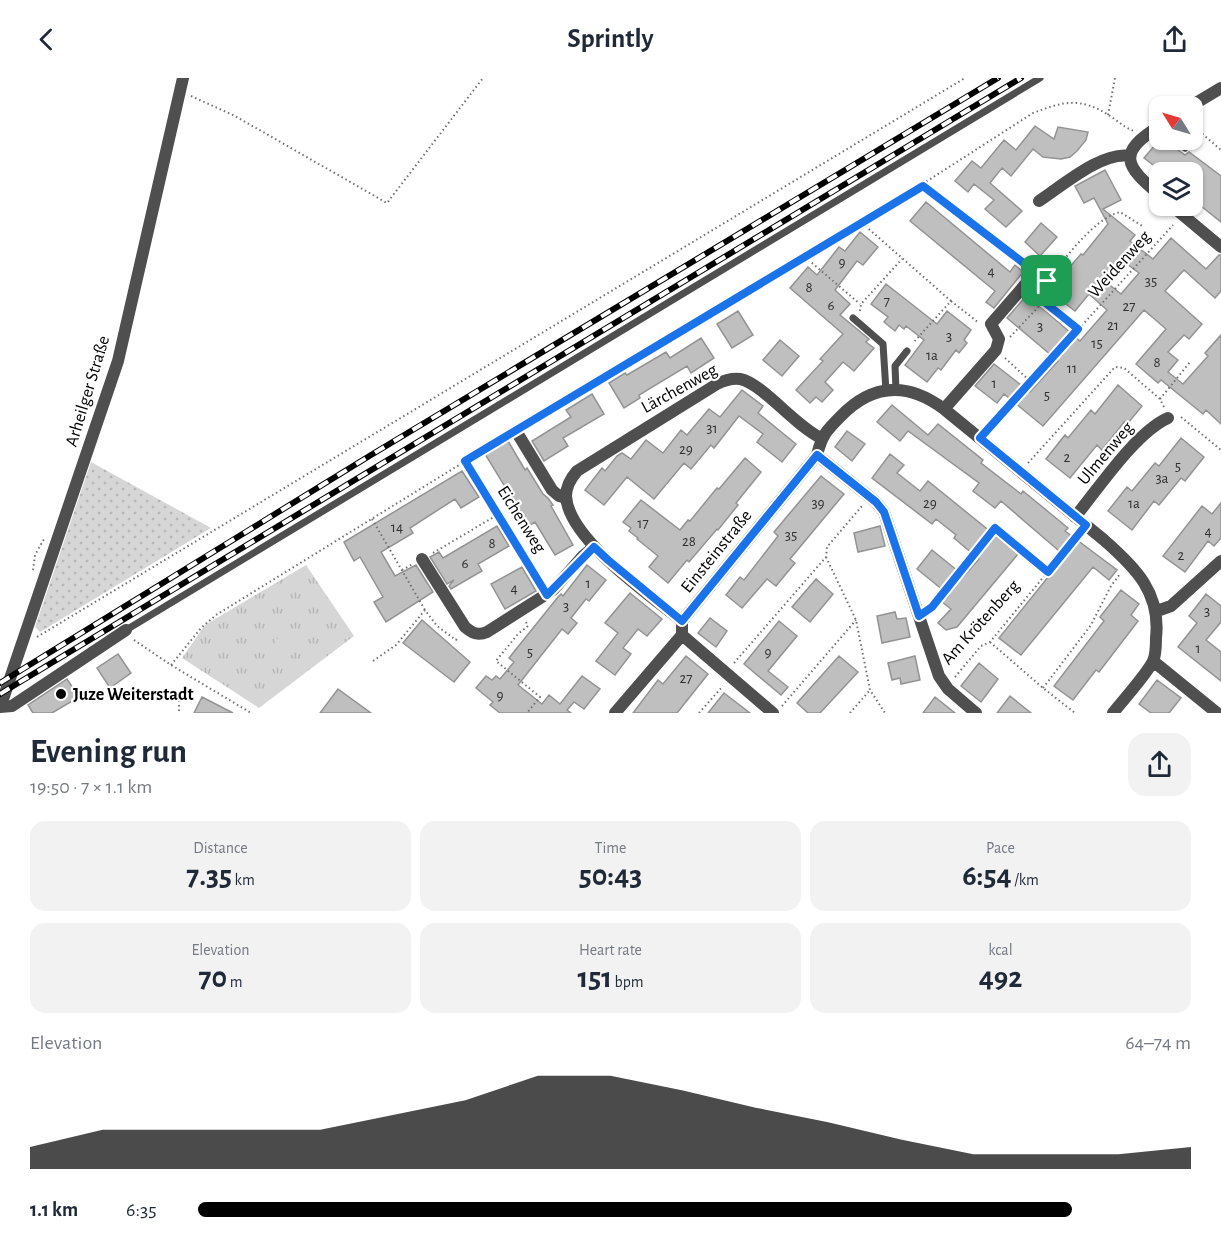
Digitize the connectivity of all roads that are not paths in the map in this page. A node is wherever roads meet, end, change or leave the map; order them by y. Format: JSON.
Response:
{"nodes":[{"id":1,"x":183,"y":78,"type":"edge"},
{"id":2,"x":1040,"y":78,"type":"edge"},
{"id":3,"x":1221,"y":88,"type":"edge"},
{"id":4,"x":1203,"y":99,"type":"edge"},
{"id":5,"x":1149,"y":132,"type":"edge"},
{"id":6,"x":1130,"y":156,"type":"junction"},
{"id":7,"x":1149,"y":185,"type":"edge"},
{"id":8,"x":1039,"y":201,"type":"dead end"},
{"id":9,"x":1184,"y":216,"type":"edge"},
{"id":10,"x":1221,"y":247,"type":"edge"},
{"id":11,"x":1036,"y":272,"type":"road end"},
{"id":12,"x":853,"y":318,"type":"dead end"},
{"id":13,"x":907,"y":351,"type":"road end"},
{"id":14,"x":891,"y":390,"type":"junction"},
{"id":15,"x":944,"y":410,"type":"junction"},
{"id":16,"x":1168,"y":418,"type":"dead end"},
{"id":17,"x":516,"y":431,"type":"road end"},
{"id":18,"x":821,"y":438,"type":"junction"},
{"id":19,"x":817,"y":455,"type":"junction"},
{"id":20,"x":566,"y":498,"type":"junction"},
{"id":21,"x":1075,"y":517,"type":"junction"},
{"id":22,"x":594,"y":547,"type":"junction"},
{"id":23,"x":422,"y":559,"type":"road end"},
{"id":24,"x":1221,"y":561,"type":"edge"},
{"id":25,"x":1156,"y":611,"type":"junction"},
{"id":26,"x":682,"y":621,"type":"junction"},
{"id":27,"x":126,"y":630,"type":"joint"},
{"id":28,"x":682,"y":635,"type":"junction"},
{"id":29,"x":1153,"y":661,"type":"junction"},
{"id":30,"x":0,"y":707,"type":"edge"},
{"id":31,"x":615,"y":713,"type":"edge"},
{"id":32,"x":775,"y":713,"type":"edge"},
{"id":33,"x":976,"y":713,"type":"edge"},
{"id":34,"x":1113,"y":713,"type":"edge"},
{"id":35,"x":1217,"y":713,"type":"edge"}],
"edges":[{"from":1,"to":30,"type":"street","name":"Arheilger Straße"},
{"from":2,"to":27,"type":"lane"},
{"from":3,"to":4,"type":"street"},
{"from":5,"to":6,"type":"street"},
{"from":6,"to":7,"type":"street"},
{"from":6,"to":8,"type":"street"},
{"from":9,"to":10,"type":"street"},
{"from":11,"to":15,"type":"street"},
{"from":12,"to":14,"type":"lane"},
{"from":13,"to":14,"type":"lane"},
{"from":14,"to":15,"type":"street"},
{"from":14,"to":18,"type":"street"},
{"from":15,"to":21,"type":"street"},
{"from":16,"to":21,"type":"street","name":"Ulmenweg"},
{"from":17,"to":20,"type":"street"},
{"from":18,"to":19,"type":"street","name":"Einsteinstraße"},
{"from":18,"to":20,"type":"street","name":"Lärchenweg"},
{"from":19,"to":26,"type":"street","name":"Einsteinstraße"},
{"from":19,"to":33,"type":"street"},
{"from":20,"to":22,"type":"street"},
{"from":21,"to":25,"type":"street"},
{"from":22,"to":23,"type":"street"},
{"from":22,"to":26,"type":"street"},
{"from":24,"to":25,"type":"street"},
{"from":25,"to":29,"type":"street"},
{"from":26,"to":28,"type":"street","name":"Einsteinstraße"},
{"from":27,"to":30,"type":"street"},
{"from":28,"to":31,"type":"street"},
{"from":28,"to":32,"type":"street"},
{"from":29,"to":34,"type":"street"},
{"from":29,"to":35,"type":"street"}]}
